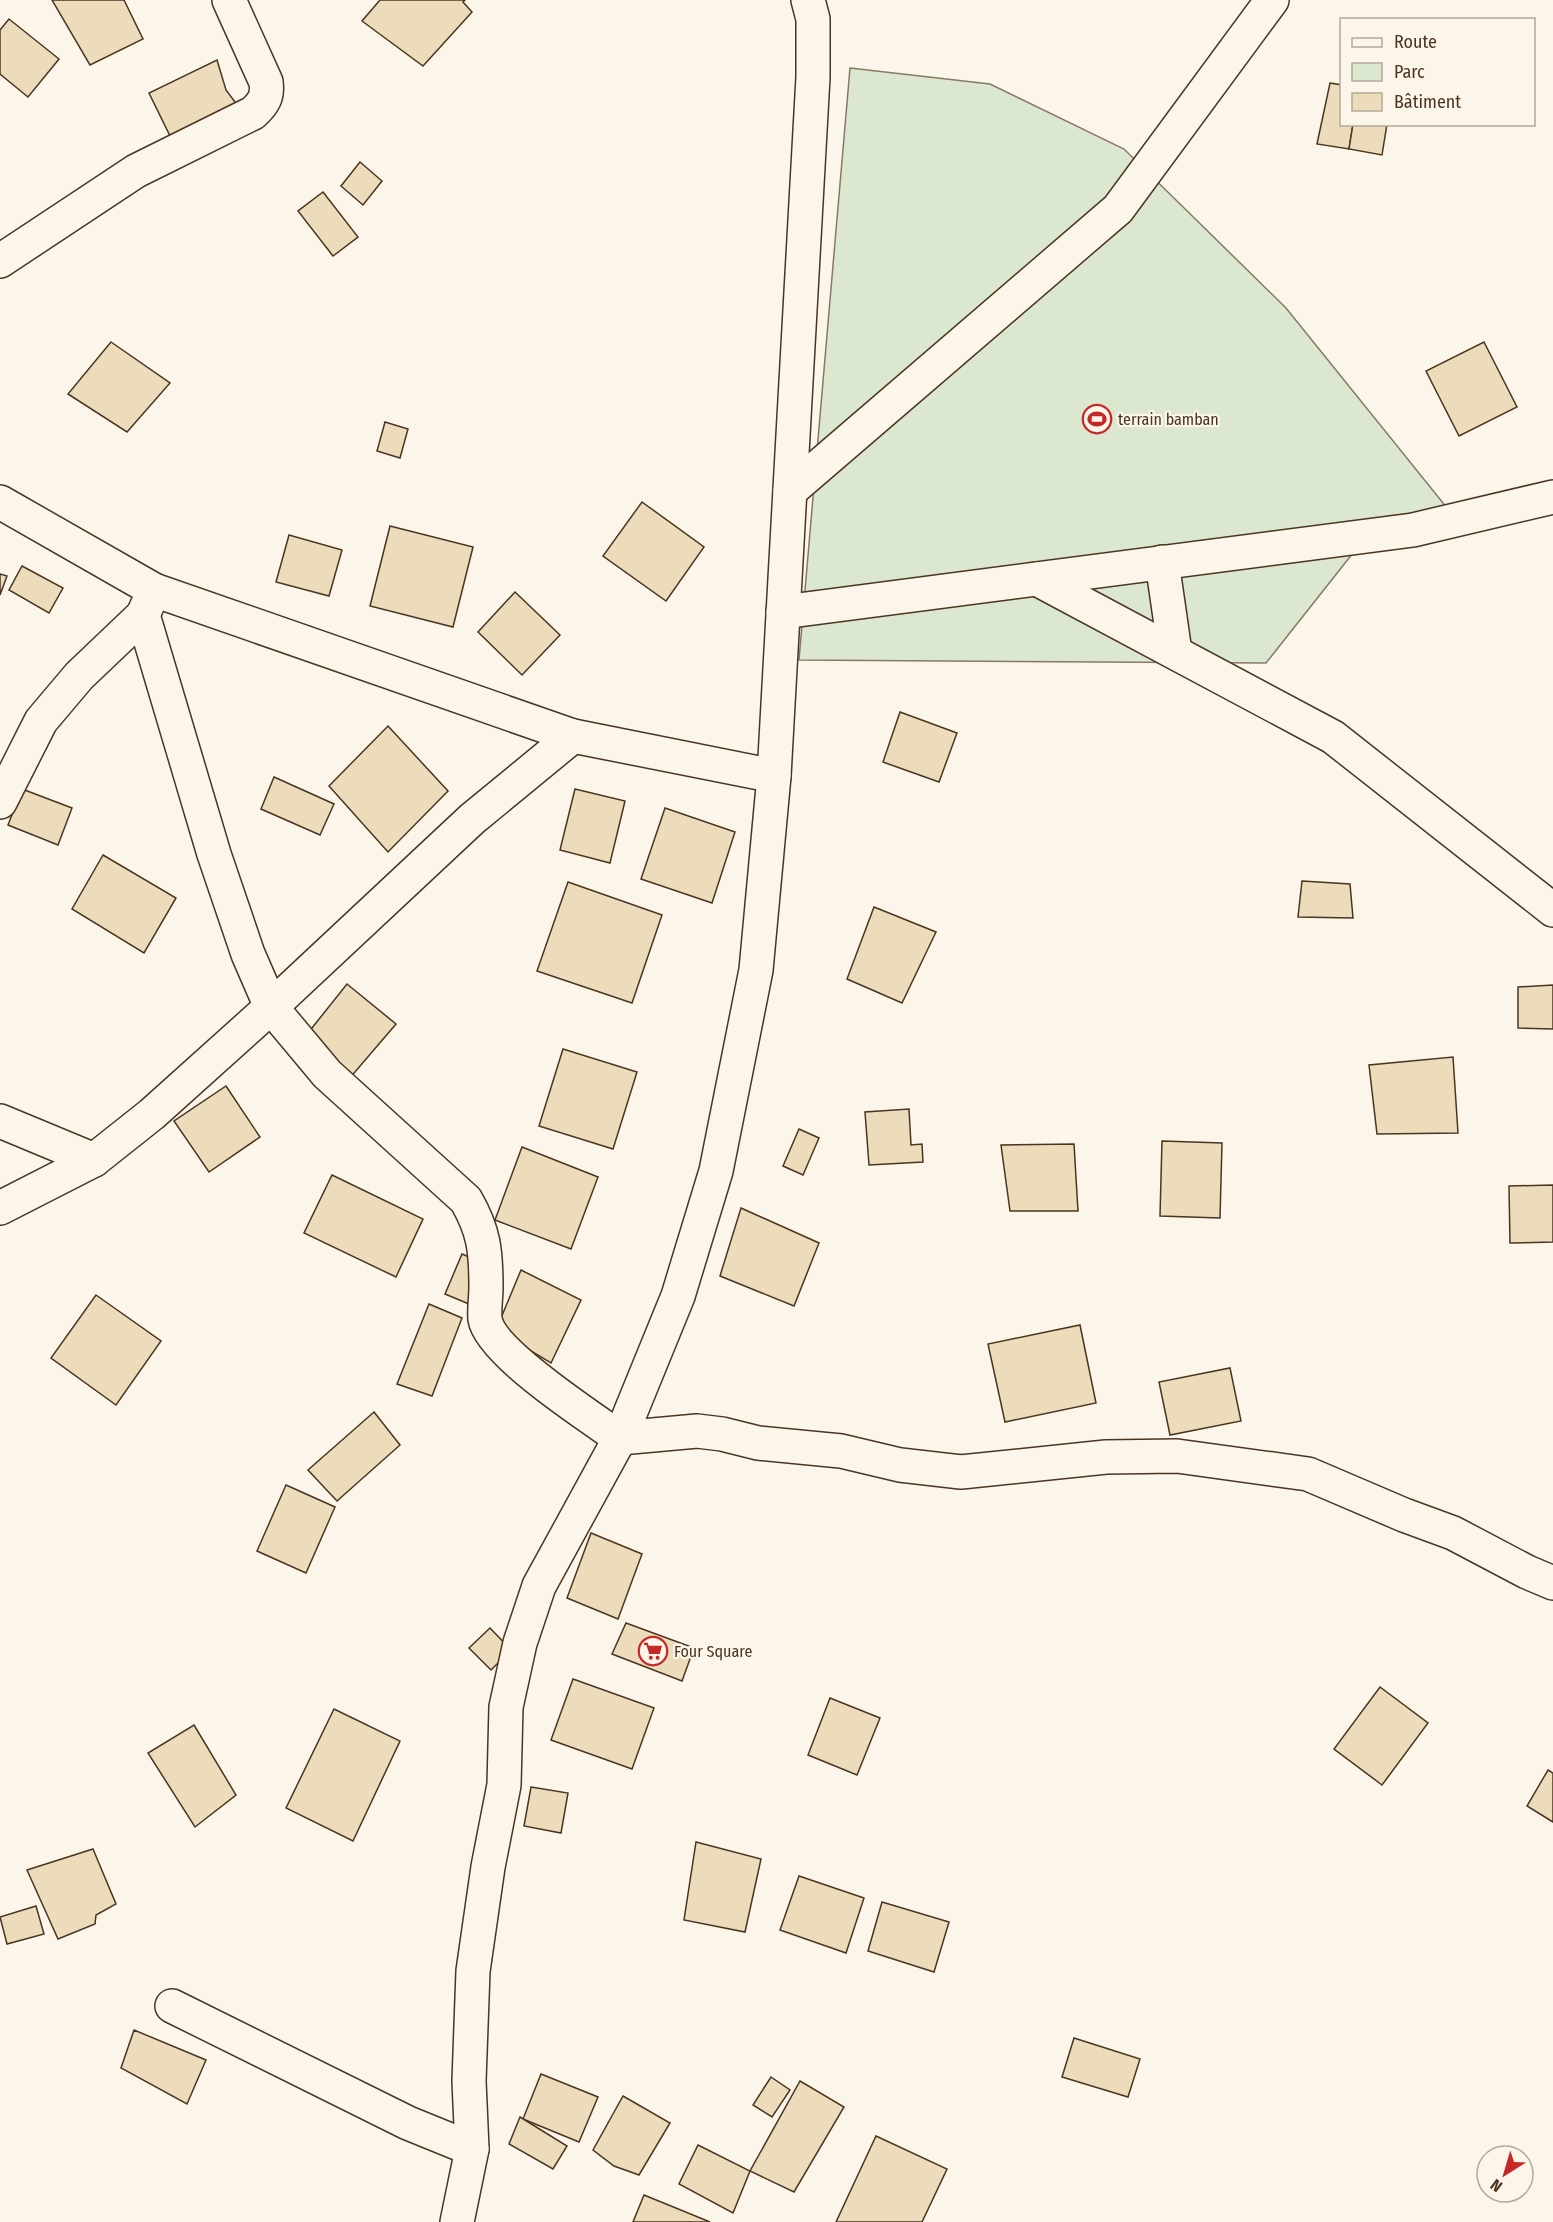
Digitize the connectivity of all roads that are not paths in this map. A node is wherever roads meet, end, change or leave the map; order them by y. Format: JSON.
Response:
{"nodes":[{"id":1,"x":229,"y":0,"type":"edge"},
{"id":2,"x":808,"y":0,"type":"edge"},
{"id":3,"x":1272,"y":0,"type":"edge"},
{"id":4,"x":0,"y":261,"type":"edge"},
{"id":5,"x":790,"y":490,"type":"junction"},
{"id":6,"x":1553,"y":497,"type":"edge"},
{"id":7,"x":0,"y":501,"type":"edge"},
{"id":8,"x":1162,"y":562,"type":"junction"},
{"id":9,"x":1037,"y":579,"type":"junction"},
{"id":10,"x":148,"y":603,"type":"junction"},
{"id":11,"x":783,"y":612,"type":"junction"},
{"id":12,"x":1175,"y":652,"type":"junction"},
{"id":13,"x":573,"y":736,"type":"junction"},
{"id":14,"x":774,"y":776,"type":"junction"},
{"id":15,"x":0,"y":802,"type":"edge"},
{"id":16,"x":1553,"y":910,"type":"edge"},
{"id":17,"x":271,"y":1007,"type":"junction"},
{"id":18,"x":0,"y":1121,"type":"edge"},
{"id":19,"x":94,"y":1160,"type":"junction"},
{"id":20,"x":0,"y":1208,"type":"edge"},
{"id":21,"x":620,"y":1438,"type":"junction"},
{"id":22,"x":1553,"y":1583,"type":"edge"},
{"id":23,"x":172,"y":2006,"type":"dead end"},
{"id":24,"x":472,"y":2149,"type":"junction"},
{"id":25,"x":457,"y":2222,"type":"edge"}],
"edges":[{"from":1,"to":4,"type":"street"},
{"from":2,"to":5,"type":"street"},
{"from":3,"to":5,"type":"street"},
{"from":5,"to":11,"type":"street"},
{"from":6,"to":8,"type":"street"},
{"from":7,"to":10,"type":"street"},
{"from":8,"to":9,"type":"street"},
{"from":8,"to":12,"type":"street"},
{"from":9,"to":11,"type":"street"},
{"from":9,"to":12,"type":"street"},
{"from":10,"to":13,"type":"street"},
{"from":10,"to":15,"type":"street"},
{"from":10,"to":17,"type":"street"},
{"from":11,"to":14,"type":"street"},
{"from":12,"to":16,"type":"street"},
{"from":13,"to":14,"type":"street"},
{"from":13,"to":17,"type":"street"},
{"from":14,"to":21,"type":"street"},
{"from":17,"to":19,"type":"street"},
{"from":17,"to":21,"type":"street"},
{"from":18,"to":19,"type":"street"},
{"from":19,"to":20,"type":"street"},
{"from":21,"to":22,"type":"street"},
{"from":21,"to":24,"type":"street"},
{"from":23,"to":24,"type":"street"},
{"from":24,"to":25,"type":"street"}]}
